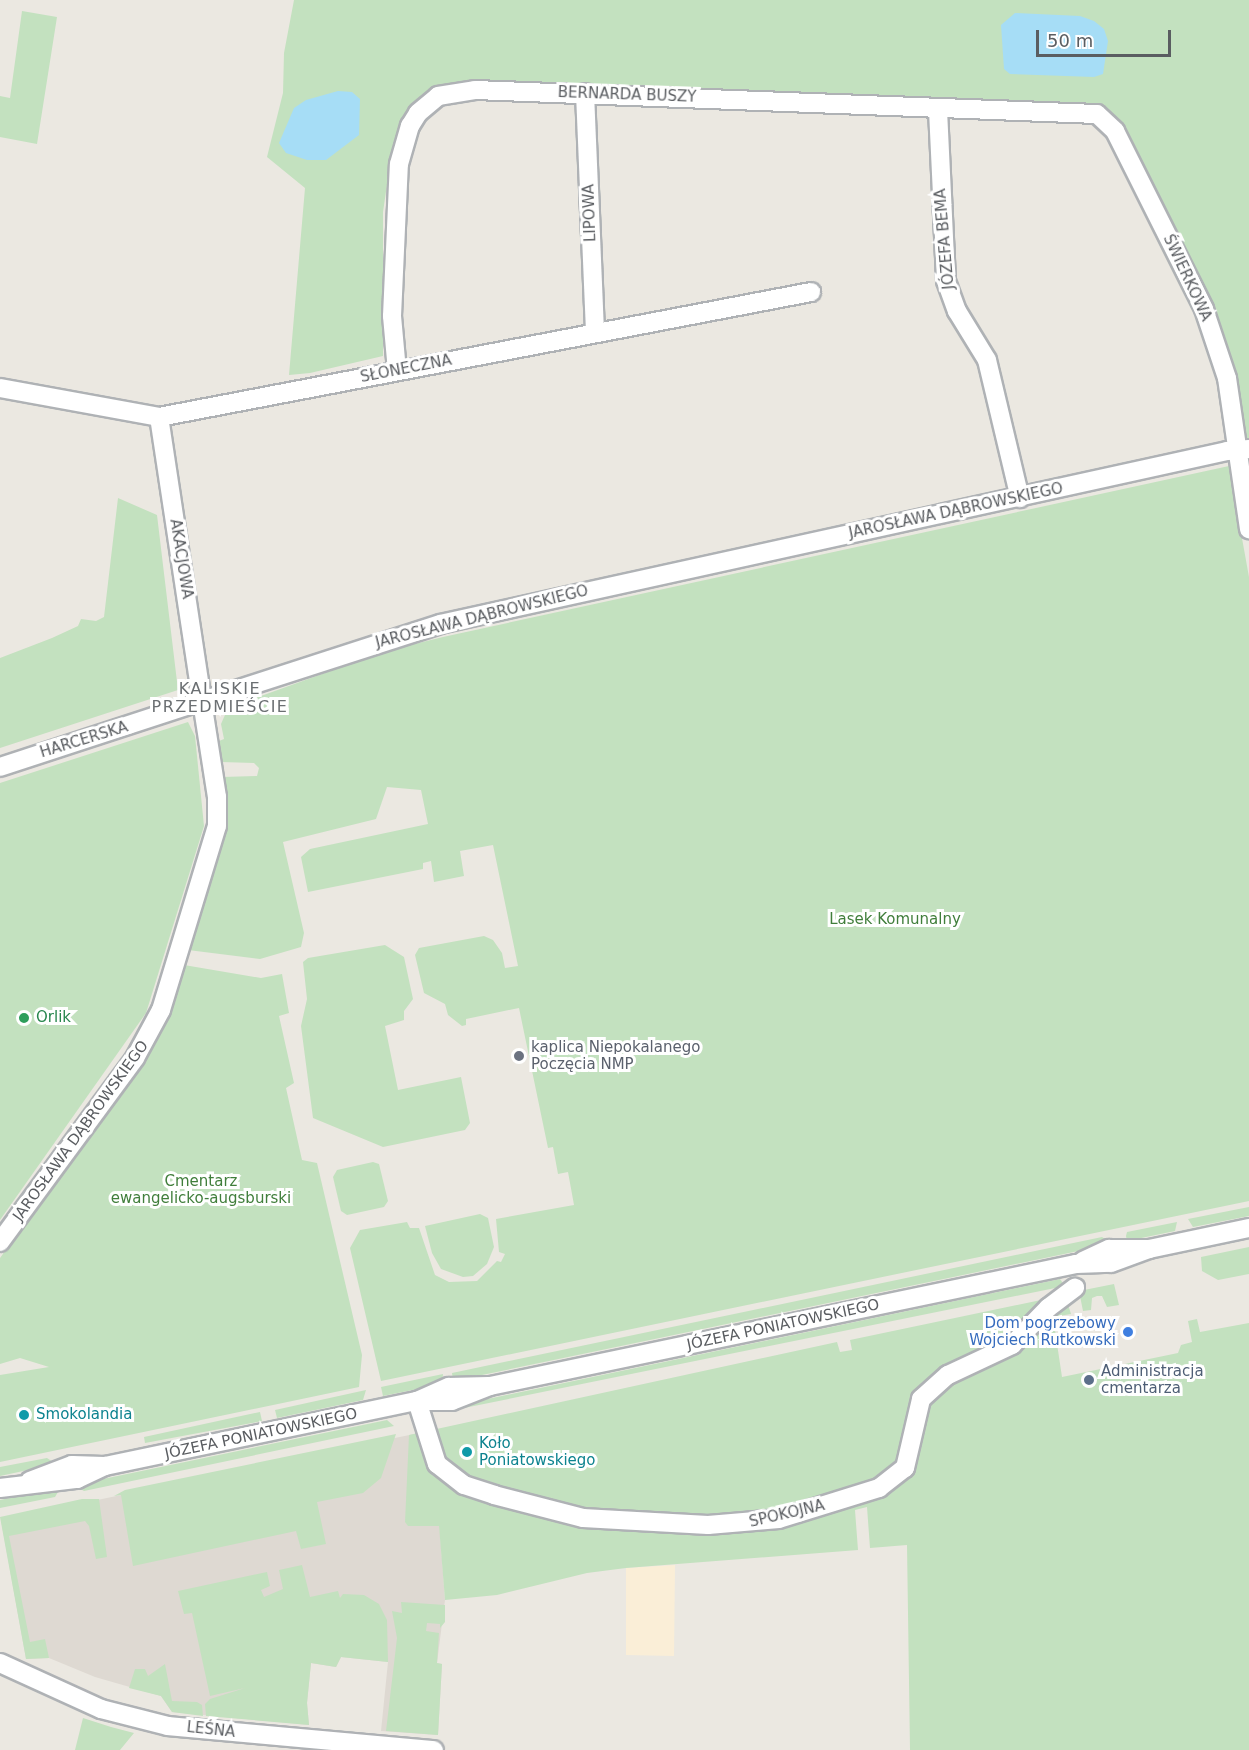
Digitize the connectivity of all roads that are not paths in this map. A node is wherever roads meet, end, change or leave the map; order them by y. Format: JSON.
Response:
{"nodes":[{"id":1,"x":585,"y":93,"type":"junction"},
{"id":2,"x":938,"y":110,"type":"junction"},
{"id":3,"x":1104,"y":118,"type":"joint"},
{"id":4,"x":811,"y":292,"type":"dead end"},
{"id":5,"x":595,"y":333,"type":"junction"},
{"id":6,"x":397,"y":371,"type":"junction"},
{"id":7,"x":0,"y":388,"type":"edge"},
{"id":8,"x":159,"y":417,"type":"junction"},
{"id":9,"x":1242,"y":449,"type":"edge"},
{"id":10,"x":1020,"y":498,"type":"junction"},
{"id":11,"x":1249,"y":529,"type":"edge"},
{"id":12,"x":202,"y":701,"type":"junction"},
{"id":13,"x":0,"y":767,"type":"edge"},
{"id":14,"x":1249,"y":1228,"type":"edge"},
{"id":15,"x":0,"y":1242,"type":"edge"},
{"id":16,"x":1075,"y":1288,"type":"dead end"},
{"id":17,"x":417,"y":1401,"type":"junction"},
{"id":18,"x":0,"y":1488,"type":"edge"},
{"id":19,"x":0,"y":1663,"type":"edge"},
{"id":20,"x":434,"y":1750,"type":"edge"}],
"edges":[{"from":1,"to":2,"type":"street","name":"BERNARDA BUSZY"},
{"from":1,"to":5,"type":"street","name":"LIPOWA"},
{"from":1,"to":6,"type":"street","name":"BERNARDA BUSZY"},
{"from":2,"to":3,"type":"street","name":"BERNARDA BUSZY"},
{"from":2,"to":10,"type":"street","name":"JÓZEFA BEMA"},
{"from":3,"to":9,"type":"street","name":"ŚWIERKOWA"},
{"from":4,"to":5,"type":"street","name":"SŁONECZNA"},
{"from":5,"to":6,"type":"street","name":"SŁONECZNA"},
{"from":6,"to":8,"type":"street","name":"SŁONECZNA"},
{"from":7,"to":8,"type":"street","name":"SŁONECZNA"},
{"from":8,"to":12,"type":"street","name":"AKACJOWA"},
{"from":9,"to":10,"type":"street","name":"JAROSŁAWA DĄBROWSKIEGO"},
{"from":9,"to":11,"type":"street","name":"ŚWIERKOWA"},
{"from":10,"to":12,"type":"street","name":"JAROSŁAWA DĄBROWSKIEGO"},
{"from":12,"to":13,"type":"street","name":"HARCERSKA"},
{"from":12,"to":15,"type":"street","name":"JAROSŁAWA DĄBROWSKIEGO"},
{"from":14,"to":17,"type":"street","name":"JÓZEFA PONIATOWSKIEGO"},
{"from":16,"to":17,"type":"street","name":"SPOKOJNA"},
{"from":17,"to":18,"type":"street","name":"JÓZEFA PONIATOWSKIEGO"},
{"from":19,"to":20,"type":"street","name":"LEŚNA"}]}
